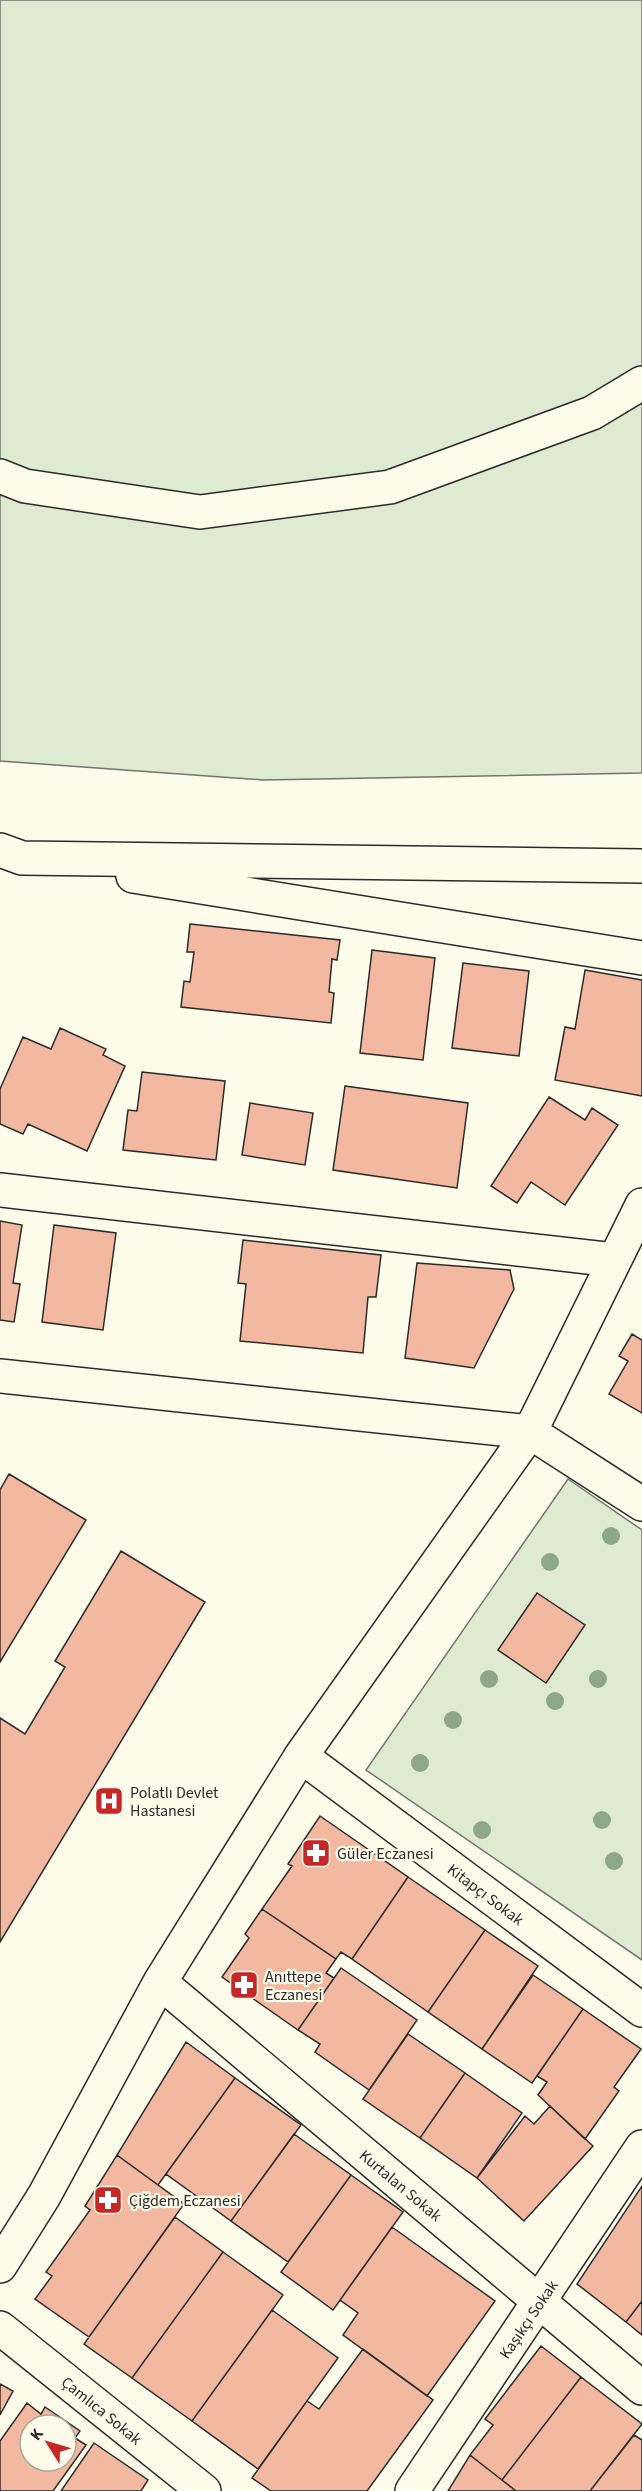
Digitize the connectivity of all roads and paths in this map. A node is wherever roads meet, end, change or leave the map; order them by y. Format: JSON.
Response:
{"nodes":[{"id":1,"x":642,"y":383,"type":"edge"},
{"id":2,"x":0,"y":476,"type":"edge"},
{"id":3,"x":11,"y":854,"type":"edge"},
{"id":4,"x":642,"y":866,"type":"edge"},
{"id":5,"x":642,"y":958,"type":"edge"},
{"id":6,"x":0,"y":1190,"type":"edge"},
{"id":7,"x":642,"y":1205,"type":"edge"},
{"id":8,"x":614,"y":1260,"type":"junction"},
{"id":9,"x":0,"y":1376,"type":"edge"},
{"id":10,"x":530,"y":1432,"type":"junction"},
{"id":11,"x":642,"y":1504,"type":"edge"},
{"id":12,"x":300,"y":1756,"type":"junction"},
{"id":13,"x":160,"y":1982,"type":"junction"},
{"id":14,"x":642,"y":2010,"type":"edge"},
{"id":15,"x":642,"y":2146,"type":"edge"},
{"id":16,"x":0,"y":2266,"type":"edge"},
{"id":17,"x":540,"y":2302,"type":"junction"},
{"id":18,"x":0,"y":2328,"type":"edge"},
{"id":19,"x":642,"y":2388,"type":"edge"},
{"id":20,"x":204,"y":2491,"type":"edge"},
{"id":21,"x":412,"y":2491,"type":"edge"}],
"edges":[{"from":1,"to":2,"type":"street"},
{"from":3,"to":4,"type":"street"},
{"from":3,"to":5,"type":"street"},
{"from":6,"to":8,"type":"street"},
{"from":7,"to":8,"type":"street"},
{"from":8,"to":10,"type":"street"},
{"from":9,"to":10,"type":"street"},
{"from":10,"to":11,"type":"street"},
{"from":10,"to":12,"type":"street"},
{"from":12,"to":13,"type":"street"},
{"from":12,"to":14,"type":"street","name":"Kitapçı Sokak"},
{"from":13,"to":16,"type":"street"},
{"from":13,"to":17,"type":"street","name":"Kurtalan Sokak"},
{"from":15,"to":17,"type":"street","name":"Kaşıkçı Sokak"},
{"from":17,"to":19,"type":"street","name":"Kurtalan Sokak"},
{"from":17,"to":21,"type":"street","name":"Kaşıkçı Sokak"},
{"from":18,"to":20,"type":"street","name":"Çamlıca Sokak"}]}
